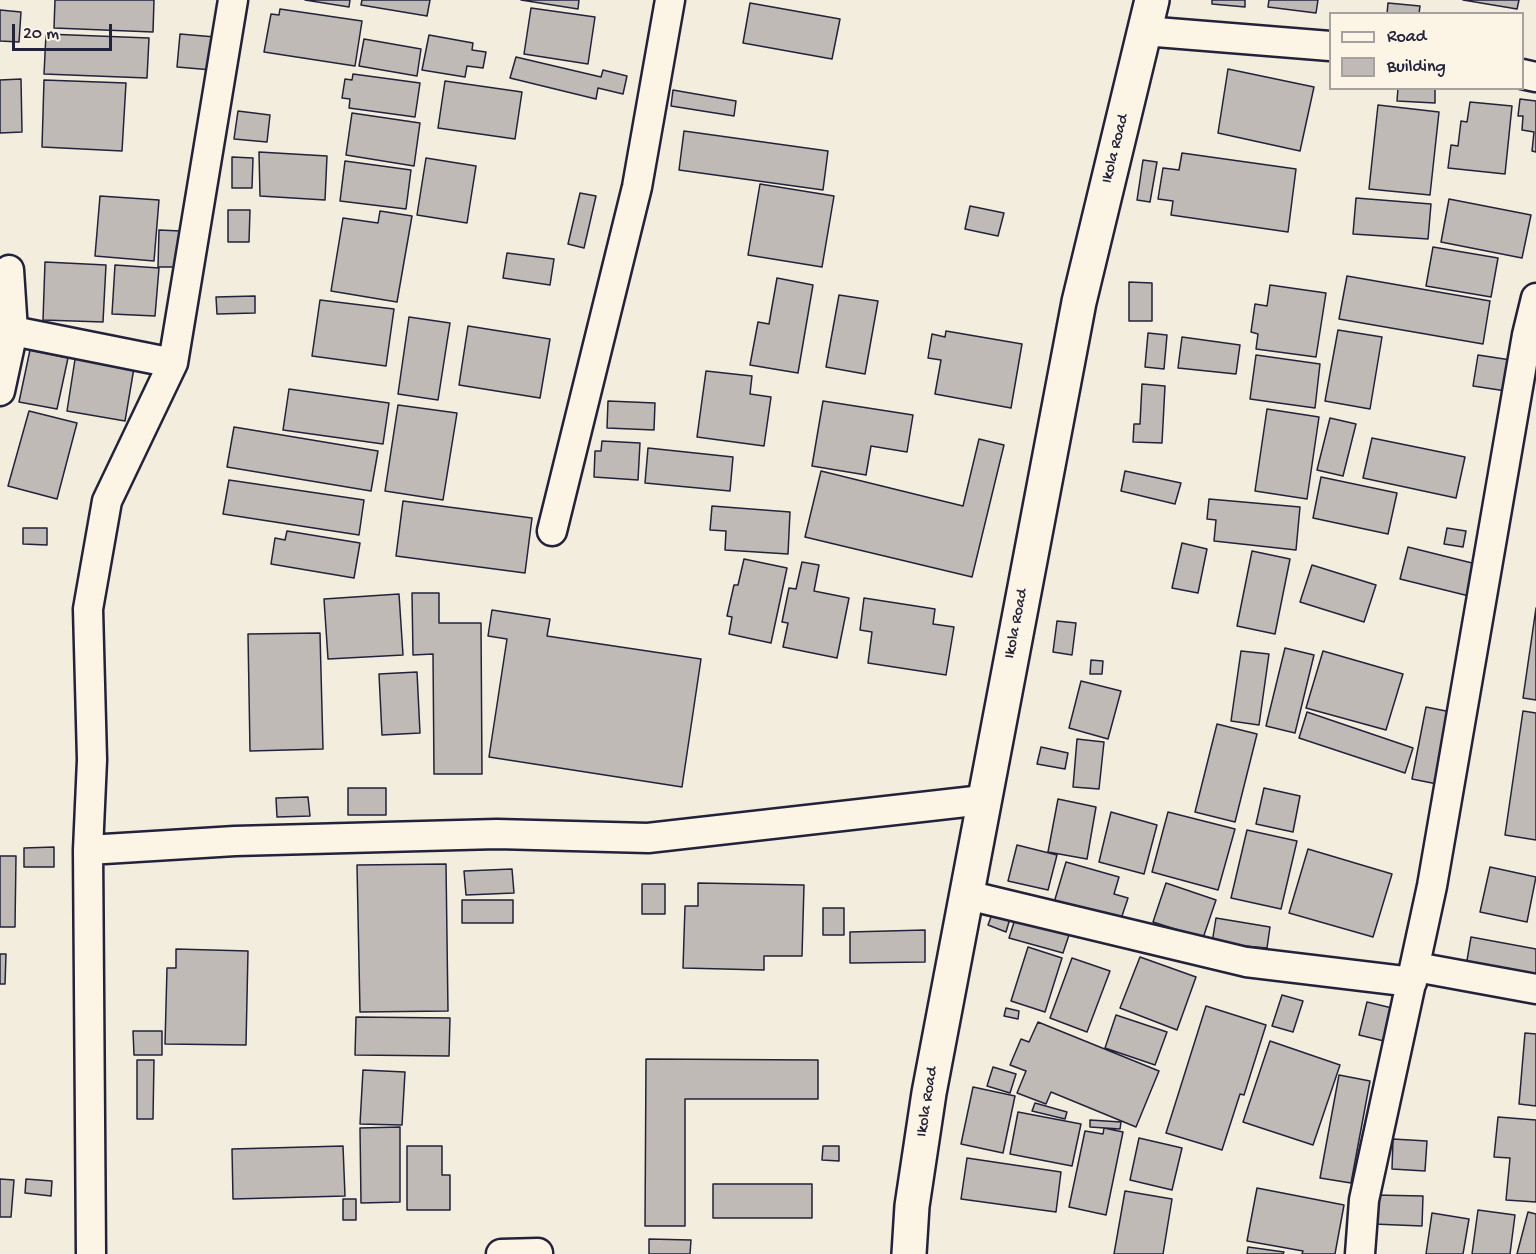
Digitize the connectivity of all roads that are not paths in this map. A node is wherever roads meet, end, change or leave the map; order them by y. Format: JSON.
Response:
{"nodes":[{"id":1,"x":233,"y":0,"type":"edge"},
{"id":2,"x":670,"y":0,"type":"edge"},
{"id":3,"x":1148,"y":15,"type":"edge"},
{"id":4,"x":1329,"y":46,"type":"edge"},
{"id":5,"x":9,"y":270,"type":"dead end"},
{"id":6,"x":1536,"y":298,"type":"edge"},
{"id":7,"x":13,"y":331,"type":"junction"},
{"id":8,"x":173,"y":363,"type":"junction"},
{"id":9,"x":0,"y":391,"type":"edge"},
{"id":10,"x":552,"y":531,"type":"dead end"},
{"id":11,"x":983,"y":800,"type":"junction"},
{"id":12,"x":88,"y":850,"type":"junction"},
{"id":13,"x":967,"y":895,"type":"junction"},
{"id":14,"x":1414,"y":975,"type":"junction"},
{"id":15,"x":1536,"y":989,"type":"edge"},
{"id":16,"x":538,"y":1253,"type":"edge"},
{"id":17,"x":91,"y":1254,"type":"edge"},
{"id":18,"x":501,"y":1254,"type":"edge"},
{"id":19,"x":909,"y":1254,"type":"edge"},
{"id":20,"x":1360,"y":1254,"type":"edge"}],
"edges":[{"from":1,"to":8,"type":"street"},
{"from":2,"to":10,"type":"street"},
{"from":3,"to":4,"type":"street"},
{"from":3,"to":11,"type":"street","name":"Ikola Road"},
{"from":5,"to":7,"type":"street"},
{"from":6,"to":14,"type":"street"},
{"from":7,"to":8,"type":"street"},
{"from":7,"to":9,"type":"street"},
{"from":8,"to":12,"type":"street"},
{"from":11,"to":12,"type":"street"},
{"from":11,"to":13,"type":"street","name":"Ikola Road"},
{"from":12,"to":17,"type":"street"},
{"from":13,"to":14,"type":"street"},
{"from":13,"to":19,"type":"street","name":"Ikola Road"},
{"from":14,"to":15,"type":"street"},
{"from":14,"to":20,"type":"street"},
{"from":16,"to":18,"type":"street"}]}
